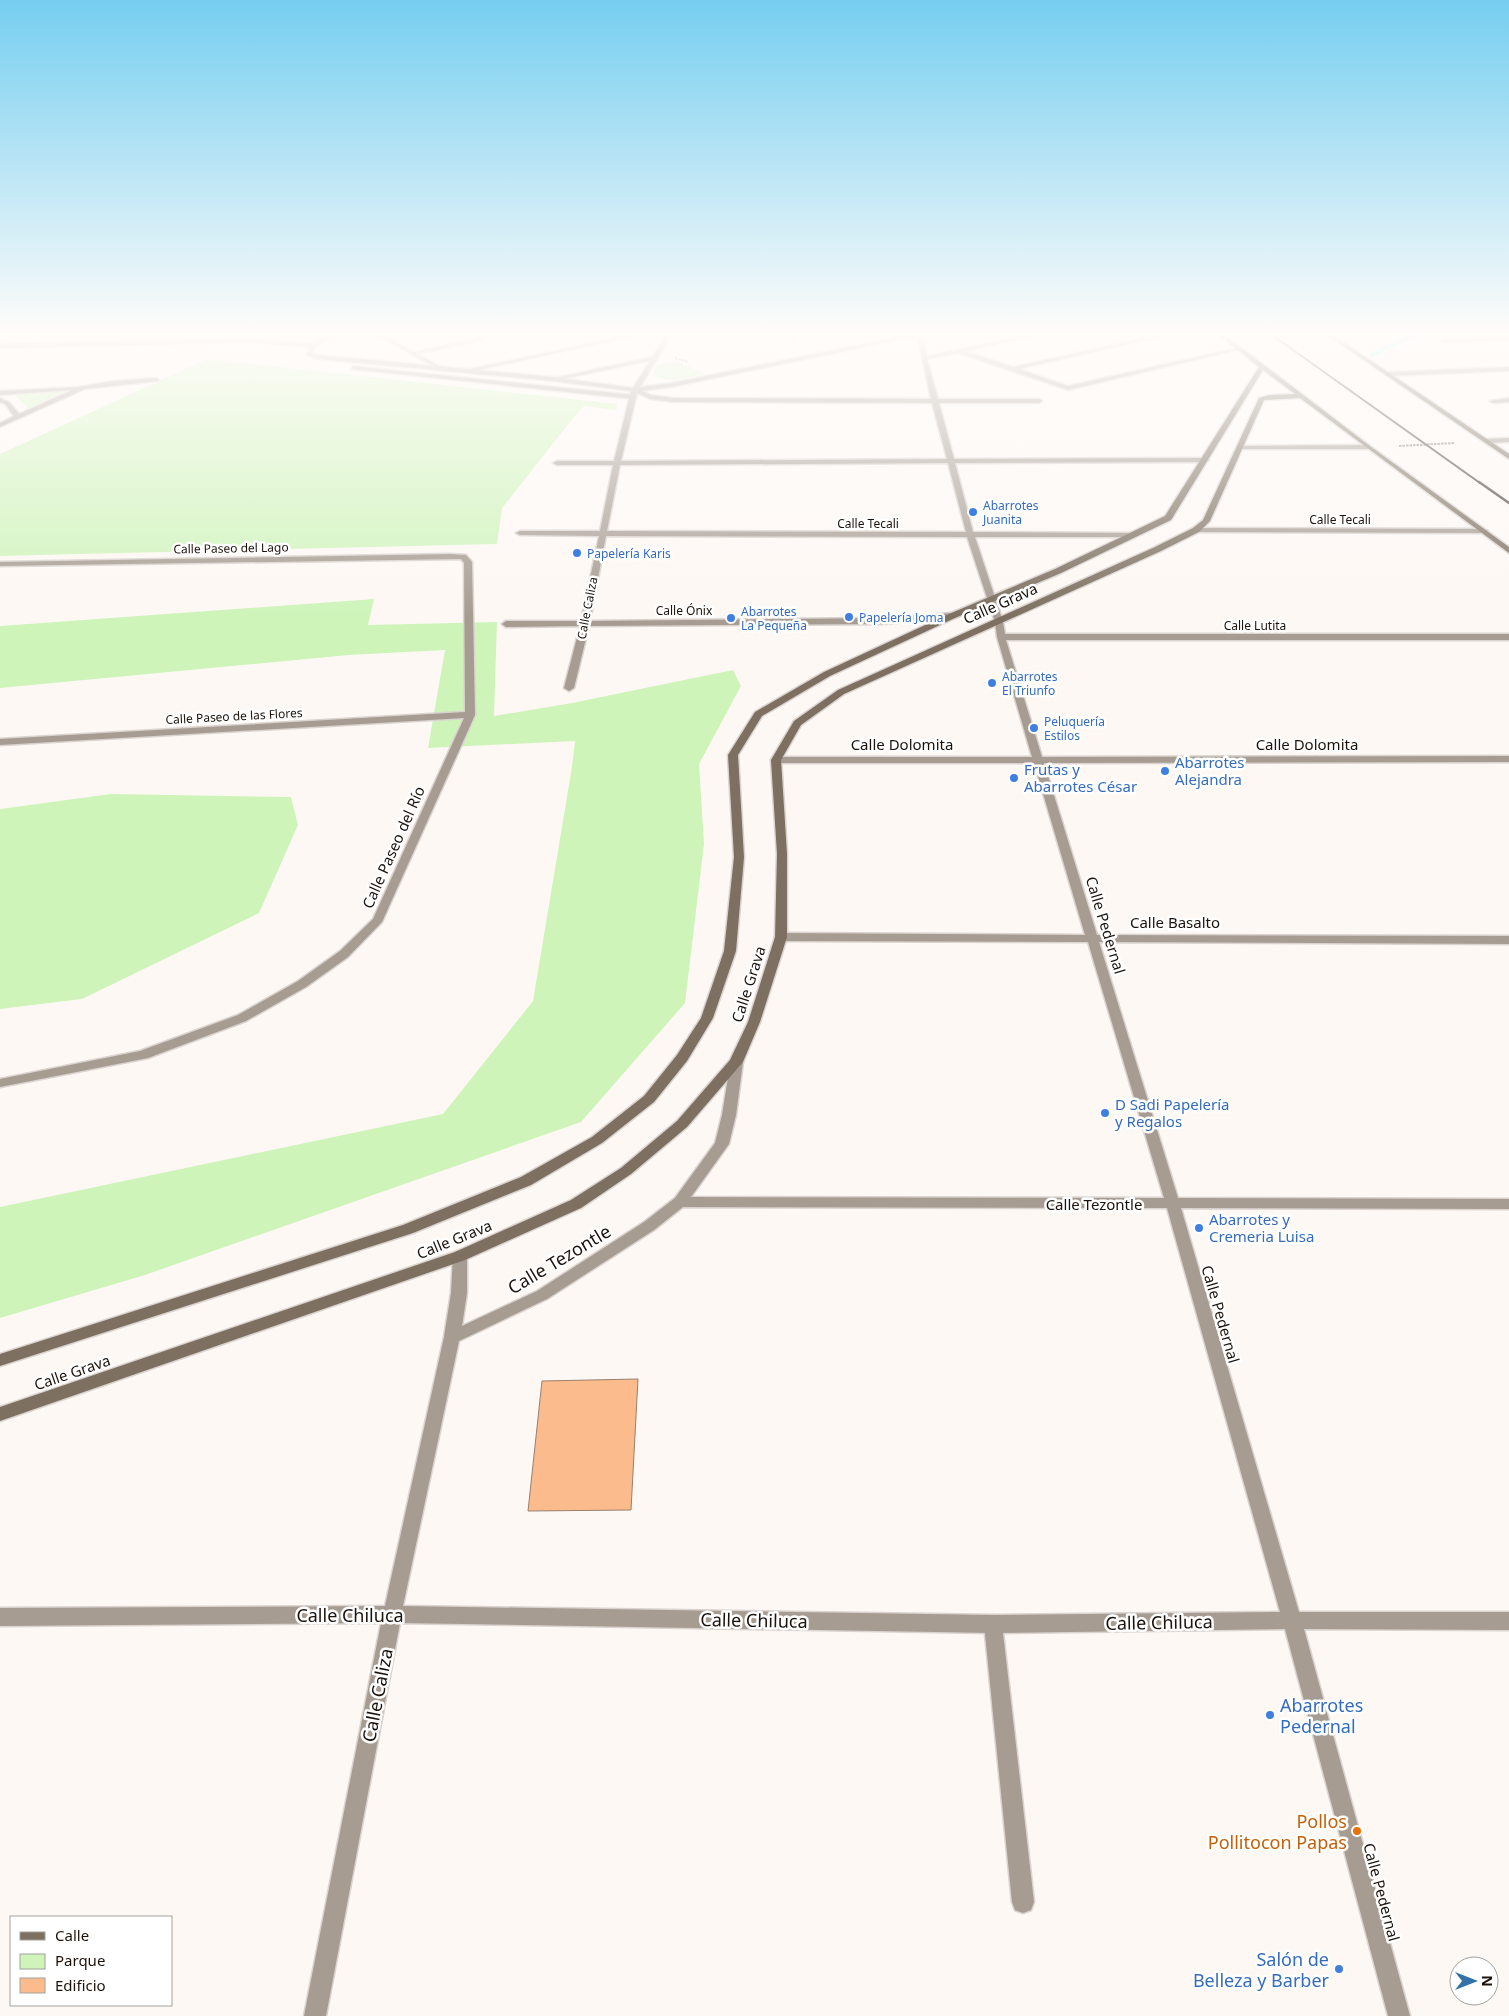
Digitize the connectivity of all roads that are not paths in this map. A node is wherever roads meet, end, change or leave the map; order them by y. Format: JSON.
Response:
{"nodes":[{"id":1,"x":626,"y":429,"type":"edge"},
{"id":2,"x":943,"y":429,"type":"edge"},
{"id":3,"x":1224,"y":429,"type":"edge"},
{"id":4,"x":1248,"y":429,"type":"edge"},
{"id":5,"x":1345,"y":429,"type":"edge"},
{"id":6,"x":1468,"y":429,"type":"edge"},
{"id":7,"x":1509,"y":440,"type":"edge"},
{"id":8,"x":1486,"y":441,"type":"junction"},
{"id":9,"x":1368,"y":447,"type":"junction"},
{"id":10,"x":1240,"y":448,"type":"junction"},
{"id":11,"x":1509,"y":457,"type":"edge"},
{"id":12,"x":951,"y":460,"type":"junction"},
{"id":13,"x":1205,"y":460,"type":"junction"},
{"id":14,"x":557,"y":463,"type":"dead end"},
{"id":15,"x":617,"y":463,"type":"junction"},
{"id":16,"x":1196,"y":530,"type":"junction"},
{"id":17,"x":1484,"y":531,"type":"junction"},
{"id":18,"x":520,"y":532,"type":"dead end"},
{"id":19,"x":602,"y":534,"type":"junction"},
{"id":20,"x":970,"y":534,"type":"junction"},
{"id":21,"x":1135,"y":535,"type":"junction"},
{"id":22,"x":1509,"y":550,"type":"edge"},
{"id":23,"x":463,"y":557,"type":"joint"},
{"id":24,"x":0,"y":564,"type":"edge"},
{"id":25,"x":992,"y":600,"type":"junction"},
{"id":26,"x":952,"y":616,"type":"junction"},
{"id":27,"x":999,"y":622,"type":"junction"},
{"id":28,"x":585,"y":623,"type":"junction"},
{"id":29,"x":506,"y":624,"type":"dead end"},
{"id":30,"x":1001,"y":637,"type":"junction"},
{"id":31,"x":1509,"y":637,"type":"edge"},
{"id":32,"x":570,"y":688,"type":"dead end"},
{"id":33,"x":470,"y":715,"type":"junction"},
{"id":34,"x":0,"y":742,"type":"edge"},
{"id":35,"x":1038,"y":758,"type":"junction"},
{"id":36,"x":776,"y":760,"type":"junction"},
{"id":37,"x":1509,"y":760,"type":"edge"},
{"id":38,"x":781,"y":936,"type":"junction"},
{"id":39,"x":1092,"y":938,"type":"junction"},
{"id":40,"x":1509,"y":940,"type":"edge"},
{"id":41,"x":736,"y":1062,"type":"junction"},
{"id":42,"x":0,"y":1083,"type":"edge"},
{"id":43,"x":680,"y":1202,"type":"junction"},
{"id":44,"x":1173,"y":1204,"type":"junction"},
{"id":45,"x":1509,"y":1204,"type":"edge"},
{"id":46,"x":460,"y":1256,"type":"junction"},
{"id":47,"x":452,"y":1337,"type":"junction"},
{"id":48,"x":0,"y":1360,"type":"edge"},
{"id":49,"x":0,"y":1414,"type":"edge"},
{"id":50,"x":392,"y":1614,"type":"junction"},
{"id":51,"x":0,"y":1617,"type":"edge"},
{"id":52,"x":1292,"y":1620,"type":"junction"},
{"id":53,"x":1509,"y":1620,"type":"edge"},
{"id":54,"x":993,"y":1624,"type":"junction"},
{"id":55,"x":1023,"y":1902,"type":"dead end"},
{"id":56,"x":315,"y":2016,"type":"edge"},
{"id":57,"x":1399,"y":2016,"type":"edge"}],
"edges":[{"from":1,"to":15,"type":"street","name":"Calle Caliza"},
{"from":2,"to":12,"type":"street","name":"Calle Pedernal"},
{"from":3,"to":13,"type":"main road","name":"Calle Grava"},
{"from":4,"to":10,"type":"main road","name":"Calle Grava"},
{"from":5,"to":9,"type":"main road"},
{"from":6,"to":8,"type":"main road"},
{"from":7,"to":8,"type":"street"},
{"from":8,"to":11,"type":"main road"},
{"from":9,"to":10,"type":"street"},
{"from":9,"to":17,"type":"main road"},
{"from":10,"to":16,"type":"main road","name":"Calle Grava"},
{"from":12,"to":13,"type":"street"},
{"from":12,"to":15,"type":"street"},
{"from":12,"to":20,"type":"street","name":"Calle Pedernal"},
{"from":13,"to":21,"type":"main road","name":"Calle Grava"},
{"from":14,"to":15,"type":"street"},
{"from":15,"to":19,"type":"street","name":"Calle Caliza"},
{"from":16,"to":17,"type":"street","name":"Calle Tecali"},
{"from":16,"to":27,"type":"main road","name":"Calle Grava"},
{"from":17,"to":22,"type":"main road"},
{"from":18,"to":19,"type":"street","name":"Calle Tecali"},
{"from":19,"to":20,"type":"street","name":"Calle Tecali"},
{"from":19,"to":28,"type":"street","name":"Calle Caliza"},
{"from":20,"to":21,"type":"street","name":"Calle Tecali"},
{"from":20,"to":25,"type":"street","name":"Calle Pedernal"},
{"from":21,"to":25,"type":"main road","name":"Calle Grava"},
{"from":23,"to":24,"type":"street","name":"Calle Paseo del Lago"},
{"from":23,"to":33,"type":"street","name":"Calle Paseo del Río"},
{"from":25,"to":26,"type":"main road","name":"Calle Grava"},
{"from":25,"to":27,"type":"street","name":"Calle Pedernal"},
{"from":26,"to":28,"type":"street","name":"Calle Ónix"},
{"from":26,"to":48,"type":"main road","name":"Calle Grava"},
{"from":27,"to":30,"type":"street","name":"Calle Pedernal"},
{"from":27,"to":36,"type":"main road","name":"Calle Grava"},
{"from":28,"to":29,"type":"street","name":"Calle Ónix"},
{"from":28,"to":32,"type":"street","name":"Calle Caliza"},
{"from":30,"to":31,"type":"street","name":"Calle Lutita"},
{"from":30,"to":35,"type":"street","name":"Calle Pedernal"},
{"from":33,"to":34,"type":"street","name":"Calle Paseo de las Flores"},
{"from":33,"to":42,"type":"street","name":"Calle Paseo del Río"},
{"from":35,"to":36,"type":"street","name":"Calle Dolomita"},
{"from":35,"to":37,"type":"street","name":"Calle Dolomita"},
{"from":35,"to":39,"type":"street","name":"Calle Pedernal"},
{"from":36,"to":38,"type":"main road","name":"Calle Grava"},
{"from":38,"to":39,"type":"street","name":"Calle Basalto"},
{"from":38,"to":41,"type":"main road","name":"Calle Grava"},
{"from":39,"to":40,"type":"street","name":"Calle Basalto"},
{"from":39,"to":44,"type":"street","name":"Calle Pedernal"},
{"from":41,"to":43,"type":"street","name":"Calle Tezontle"},
{"from":41,"to":46,"type":"main road","name":"Calle Grava"},
{"from":43,"to":44,"type":"street","name":"Calle Tezontle"},
{"from":43,"to":47,"type":"street","name":"Calle Tezontle"},
{"from":44,"to":45,"type":"street","name":"Calle Tezontle"},
{"from":44,"to":52,"type":"street","name":"Calle Pedernal"},
{"from":46,"to":47,"type":"street","name":"Calle Caliza"},
{"from":46,"to":49,"type":"main road","name":"Calle Grava"},
{"from":47,"to":50,"type":"street","name":"Calle Caliza"},
{"from":50,"to":51,"type":"street","name":"Calle Chiluca"},
{"from":50,"to":54,"type":"street","name":"Calle Chiluca"},
{"from":50,"to":56,"type":"street","name":"Calle Caliza"},
{"from":52,"to":53,"type":"street","name":"Calle Chiluca"},
{"from":52,"to":54,"type":"street","name":"Calle Chiluca"},
{"from":52,"to":57,"type":"street","name":"Calle Pedernal"},
{"from":54,"to":55,"type":"street"}]}
